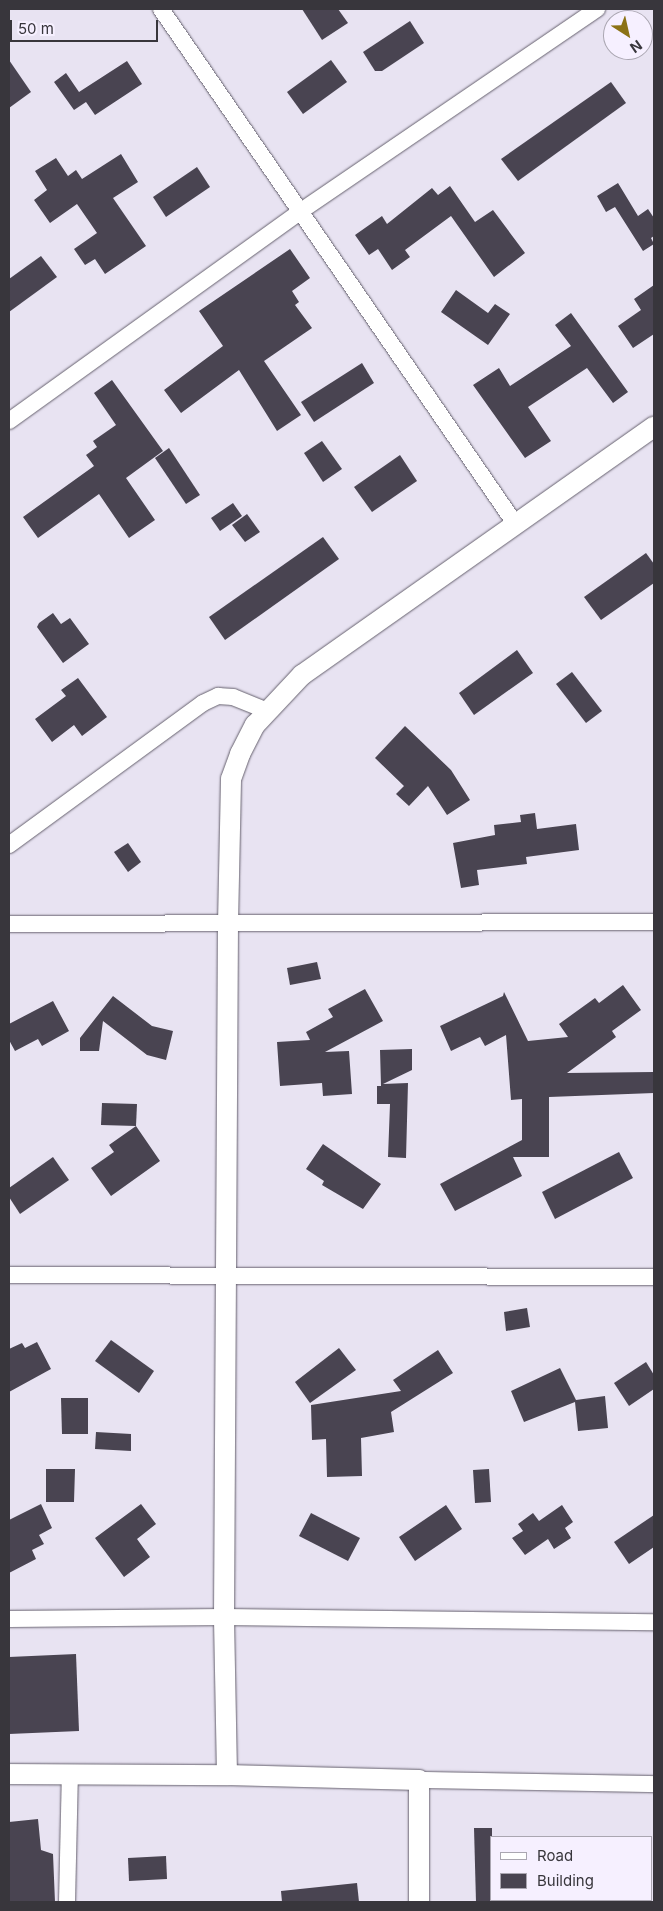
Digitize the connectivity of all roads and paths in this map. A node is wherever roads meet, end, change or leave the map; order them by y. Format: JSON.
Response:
{"nodes":[{"id":1,"x":161,"y":9,"type":"edge"},
{"id":2,"x":597,"y":9,"type":"edge"},
{"id":3,"x":298,"y":213,"type":"junction"},
{"id":4,"x":9,"y":421,"type":"edge"},
{"id":5,"x":654,"y":427,"type":"edge"},
{"id":6,"x":516,"y":525,"type":"junction"},
{"id":7,"x":267,"y":711,"type":"junction"},
{"id":8,"x":9,"y":844,"type":"edge"},
{"id":9,"x":654,"y":922,"type":"edge"},
{"id":10,"x":9,"y":924,"type":"edge"},
{"id":11,"x":228,"y":924,"type":"junction"},
{"id":12,"x":9,"y":1275,"type":"edge"},
{"id":13,"x":226,"y":1275,"type":"junction"},
{"id":14,"x":654,"y":1277,"type":"edge"},
{"id":15,"x":224,"y":1618,"type":"junction"},
{"id":16,"x":9,"y":1619,"type":"edge"},
{"id":17,"x":654,"y":1622,"type":"edge"},
{"id":18,"x":9,"y":1774,"type":"edge"},
{"id":19,"x":70,"y":1774,"type":"junction"},
{"id":20,"x":227,"y":1775,"type":"junction"},
{"id":21,"x":420,"y":1780,"type":"junction"},
{"id":22,"x":654,"y":1784,"type":"edge"},
{"id":23,"x":68,"y":1902,"type":"edge"},
{"id":24,"x":419,"y":1902,"type":"edge"}],
"edges":[{"from":1,"to":3,"type":"street"},
{"from":2,"to":3,"type":"street"},
{"from":3,"to":4,"type":"street"},
{"from":3,"to":6,"type":"street"},
{"from":5,"to":6,"type":"street"},
{"from":6,"to":7,"type":"street"},
{"from":7,"to":8,"type":"street"},
{"from":7,"to":11,"type":"street"},
{"from":9,"to":11,"type":"street"},
{"from":10,"to":11,"type":"street"},
{"from":11,"to":13,"type":"street"},
{"from":12,"to":13,"type":"street"},
{"from":13,"to":14,"type":"street"},
{"from":13,"to":15,"type":"street"},
{"from":15,"to":16,"type":"street"},
{"from":15,"to":17,"type":"street"},
{"from":15,"to":20,"type":"street"},
{"from":18,"to":19,"type":"street"},
{"from":19,"to":20,"type":"street"},
{"from":19,"to":23,"type":"street"},
{"from":20,"to":21,"type":"street"},
{"from":21,"to":22,"type":"street"},
{"from":21,"to":24,"type":"street"}]}
